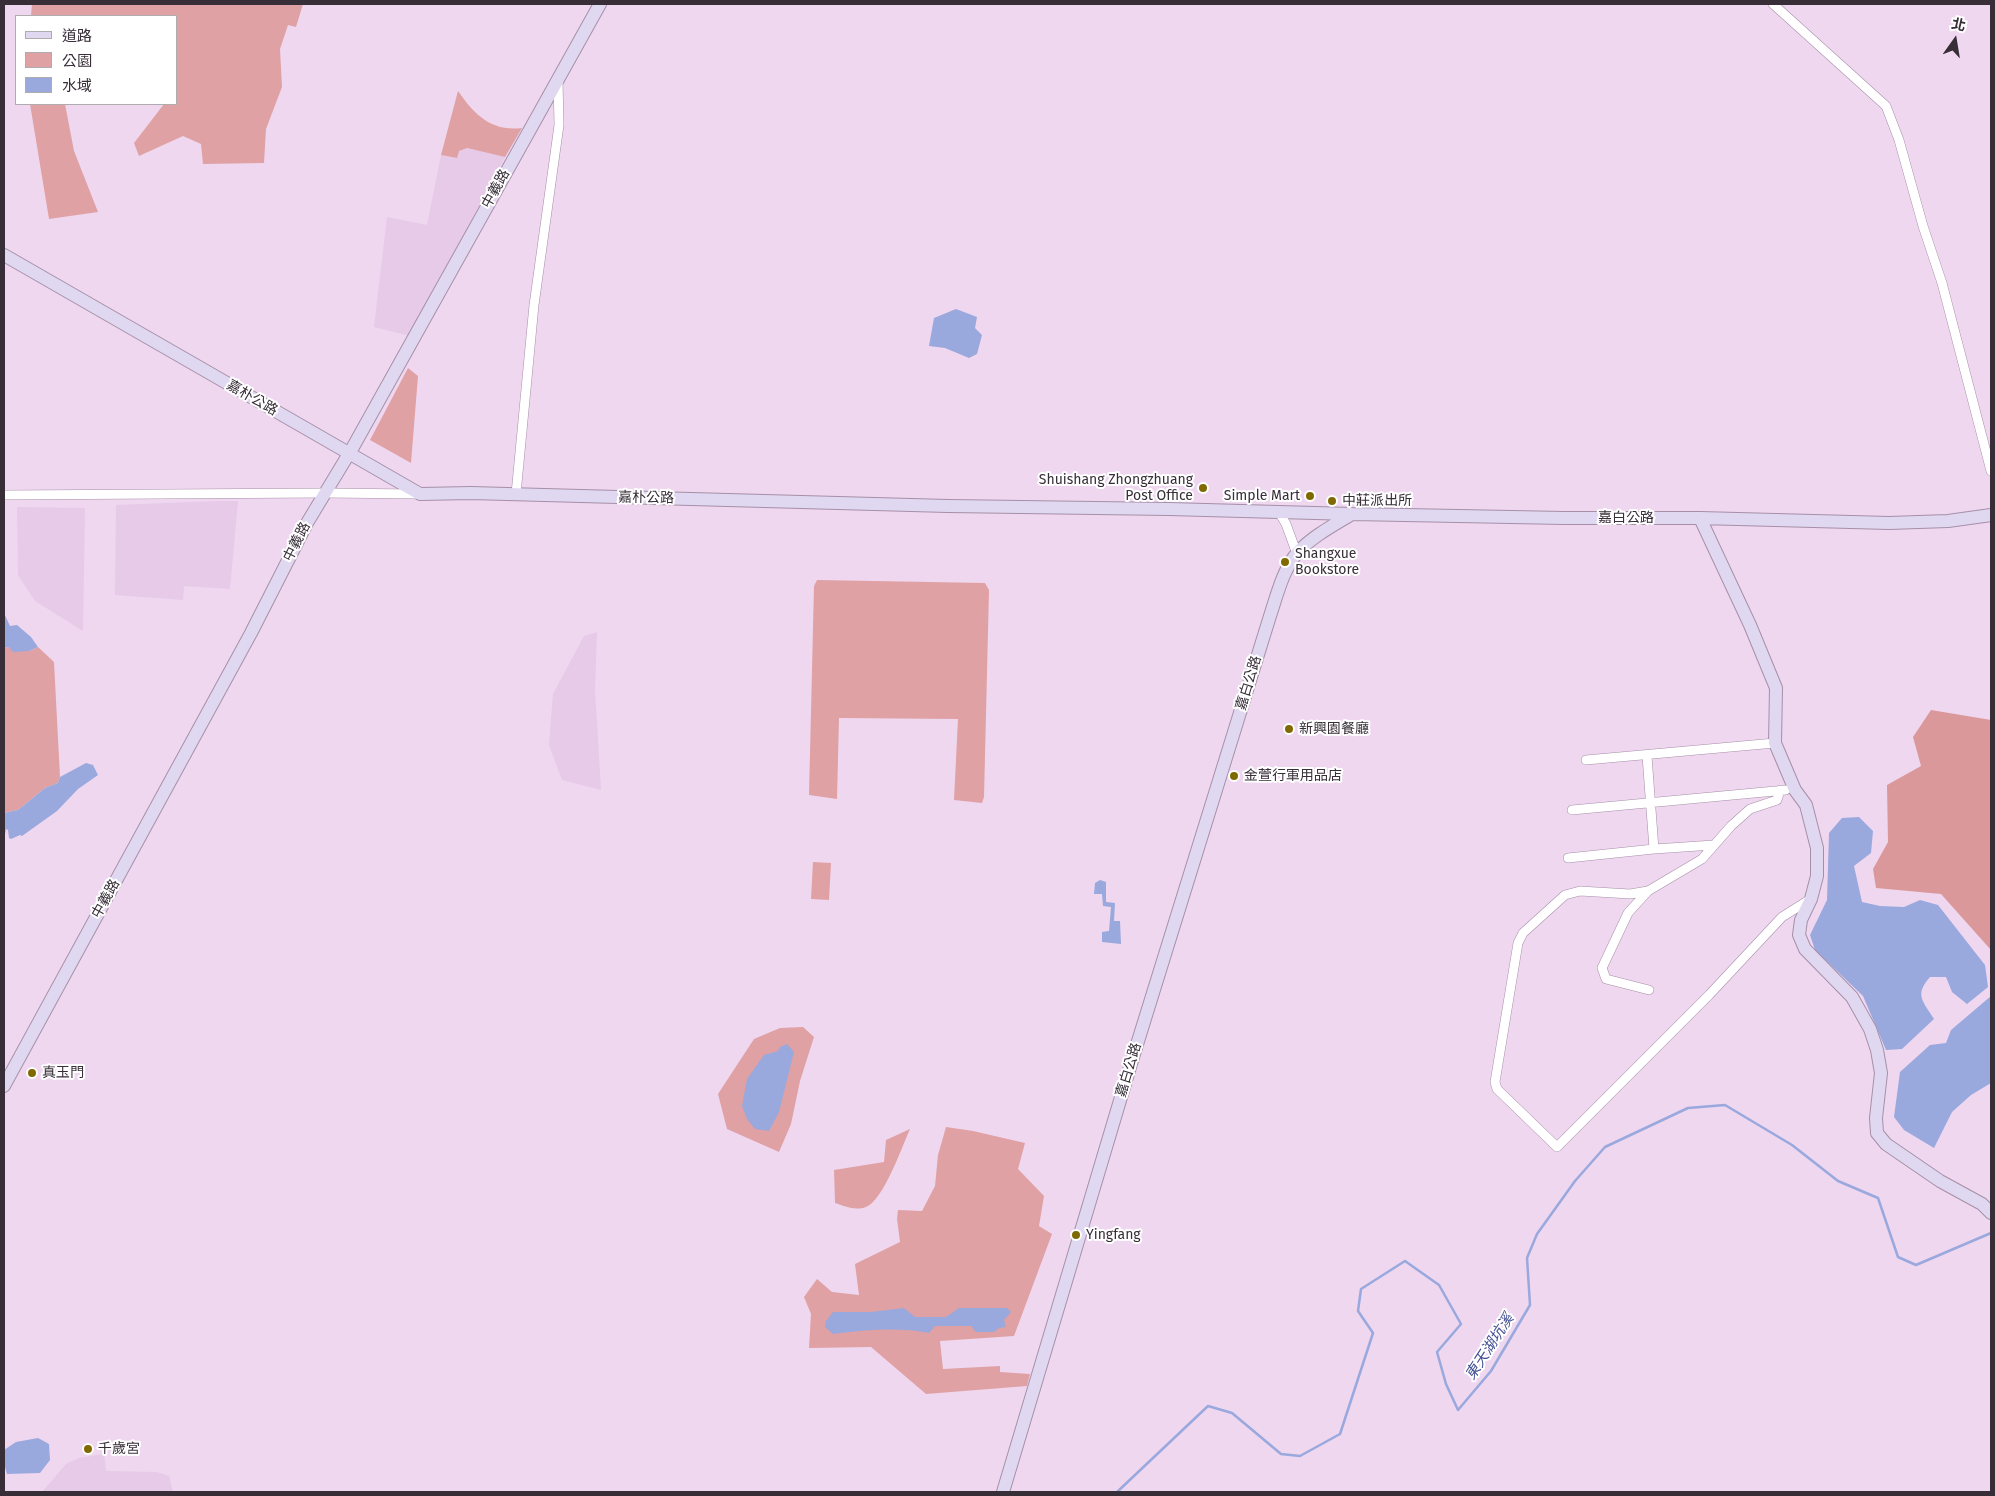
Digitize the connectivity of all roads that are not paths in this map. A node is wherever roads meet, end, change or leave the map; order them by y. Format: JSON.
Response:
{"nodes":[{"id":1,"x":600,"y":4,"type":"edge"},
{"id":2,"x":1774,"y":4,"type":"edge"},
{"id":3,"x":558,"y":78,"type":"junction"},
{"id":4,"x":4,"y":255,"type":"edge"},
{"id":5,"x":348,"y":454,"type":"junction"},
{"id":6,"x":1991,"y":471,"type":"edge"},
{"id":7,"x":325,"y":493,"type":"junction"},
{"id":8,"x":420,"y":494,"type":"junction"},
{"id":9,"x":516,"y":494,"type":"junction"},
{"id":10,"x":4,"y":495,"type":"edge"},
{"id":11,"x":1279,"y":512,"type":"junction"},
{"id":12,"x":1352,"y":514,"type":"junction"},
{"id":13,"x":1991,"y":515,"type":"edge"},
{"id":14,"x":1700,"y":518,"type":"junction"},
{"id":15,"x":1297,"y":554,"type":"junction"},
{"id":16,"x":1775,"y":743,"type":"junction"},
{"id":17,"x":1647,"y":756,"type":"junction"},
{"id":18,"x":1586,"y":760,"type":"dead end"},
{"id":19,"x":1780,"y":790,"type":"junction"},
{"id":20,"x":1795,"y":790,"type":"junction"},
{"id":21,"x":1650,"y":803,"type":"junction"},
{"id":22,"x":1572,"y":810,"type":"dead end"},
{"id":23,"x":1714,"y":845,"type":"junction"},
{"id":24,"x":1654,"y":849,"type":"junction"},
{"id":25,"x":1568,"y":858,"type":"dead end"},
{"id":26,"x":1648,"y":891,"type":"junction"},
{"id":27,"x":1811,"y":900,"type":"junction"},
{"id":28,"x":1648,"y":990,"type":"dead end"},
{"id":29,"x":4,"y":1086,"type":"edge"},
{"id":30,"x":1991,"y":1213,"type":"edge"},
{"id":31,"x":1003,"y":1492,"type":"edge"}],
"edges":[{"from":1,"to":3,"type":"main road","name":"中義路"},
{"from":2,"to":6,"type":"street"},
{"from":3,"to":5,"type":"main road","name":"中義路"},
{"from":3,"to":9,"type":"street"},
{"from":4,"to":5,"type":"main road","name":"嘉朴公路"},
{"from":5,"to":7,"type":"main road","name":"中義路"},
{"from":5,"to":8,"type":"main road","name":"嘉朴公路"},
{"from":7,"to":8,"type":"street"},
{"from":7,"to":10,"type":"street"},
{"from":7,"to":29,"type":"main road","name":"中義路"},
{"from":8,"to":9,"type":"main road","name":"嘉朴公路"},
{"from":9,"to":11,"type":"main road","name":"嘉朴公路"},
{"from":11,"to":12,"type":"main road","name":"嘉朴公路"},
{"from":11,"to":15,"type":"street"},
{"from":12,"to":14,"type":"main road","name":"嘉白公路"},
{"from":12,"to":15,"type":"main road","name":"嘉白公路"},
{"from":13,"to":14,"type":"main road","name":"嘉白公路"},
{"from":14,"to":16,"type":"main road"},
{"from":15,"to":31,"type":"main road","name":"嘉白公路"},
{"from":16,"to":17,"type":"street"},
{"from":16,"to":20,"type":"main road"},
{"from":17,"to":18,"type":"street"},
{"from":17,"to":21,"type":"street"},
{"from":19,"to":20,"type":"street"},
{"from":19,"to":21,"type":"street"},
{"from":19,"to":23,"type":"street"},
{"from":20,"to":27,"type":"main road"},
{"from":21,"to":22,"type":"street"},
{"from":21,"to":24,"type":"street"},
{"from":23,"to":24,"type":"street"},
{"from":23,"to":26,"type":"street"},
{"from":24,"to":25,"type":"street"},
{"from":26,"to":27,"type":"street"},
{"from":26,"to":28,"type":"street"},
{"from":27,"to":30,"type":"main road"}]}
